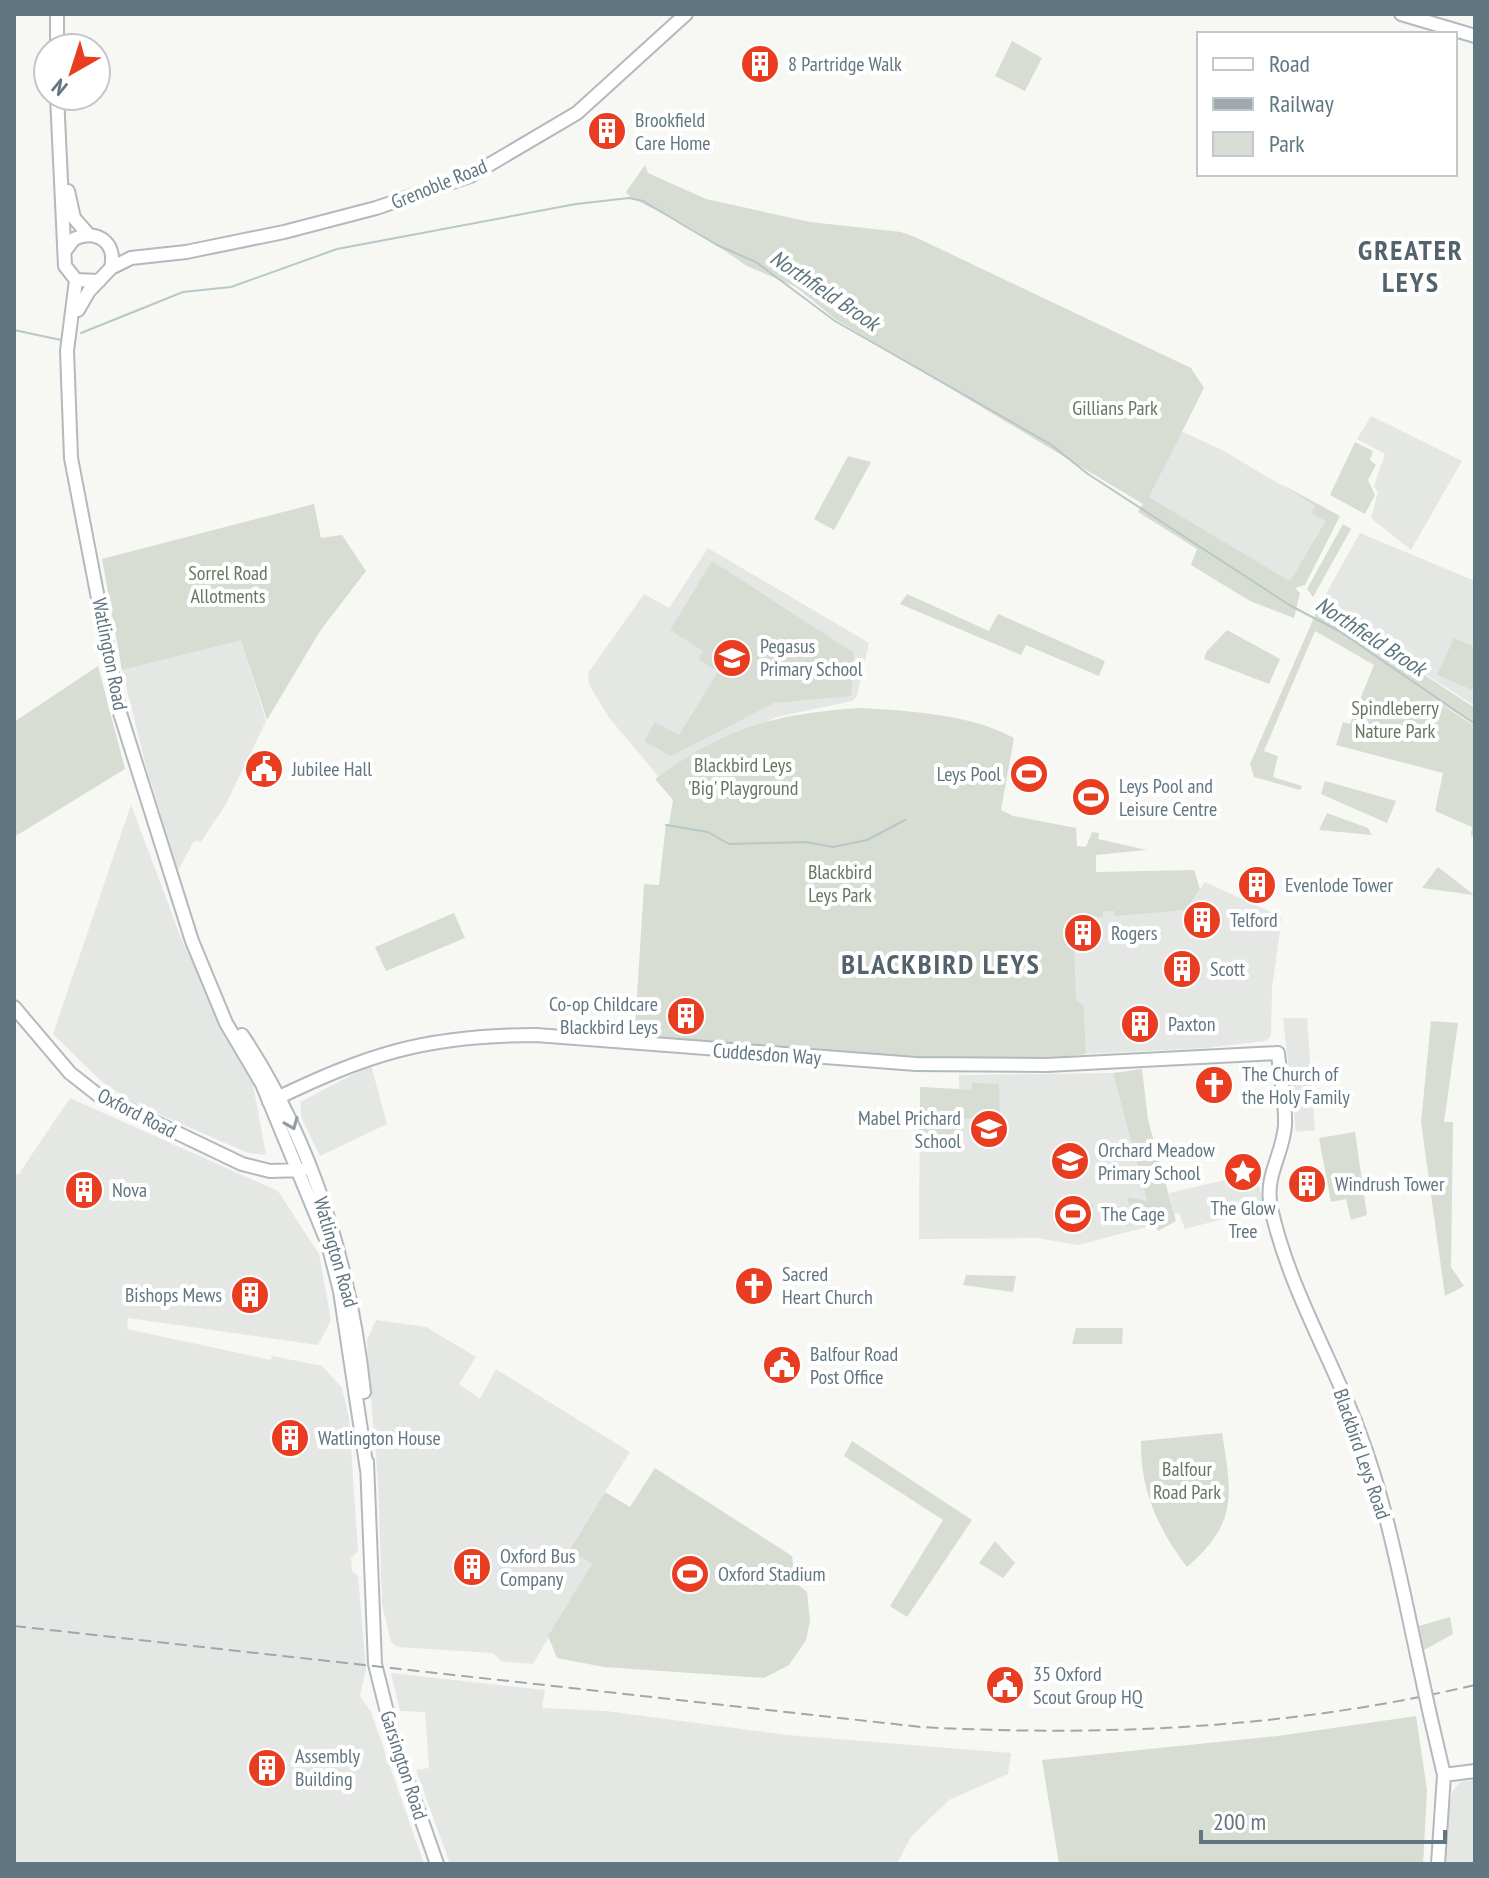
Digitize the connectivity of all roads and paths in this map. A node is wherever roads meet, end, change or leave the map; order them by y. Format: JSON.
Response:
{"nodes":[{"id":1,"x":686,"y":14,"type":"edge"},
{"id":2,"x":1401,"y":14,"type":"edge"},
{"id":3,"x":1475,"y":36,"type":"edge"},
{"id":4,"x":58,"y":112,"type":"edge"},
{"id":5,"x":61,"y":144,"type":"junction"},
{"id":6,"x":88,"y":234,"type":"junction"},
{"id":7,"x":107,"y":242,"type":"junction"},
{"id":8,"x":64,"y":255,"type":"junction"},
{"id":9,"x":147,"y":255,"type":"junction"},
{"id":10,"x":111,"y":268,"type":"junction"},
{"id":11,"x":76,"y":280,"type":"junction"},
{"id":12,"x":99,"y":281,"type":"junction"},
{"id":13,"x":69,"y":331,"type":"junction"},
{"id":14,"x":14,"y":1007,"type":"edge"},
{"id":15,"x":1278,"y":1053,"type":"joint"},
{"id":16,"x":275,"y":1099,"type":"junction"},
{"id":17,"x":297,"y":1155,"type":"junction"},
{"id":18,"x":242,"y":1164,"type":"junction"},
{"id":19,"x":303,"y":1169,"type":"junction"},
{"id":20,"x":375,"y":1664,"type":"joint"},
{"id":21,"x":1475,"y":1771,"type":"edge"},
{"id":22,"x":1444,"y":1775,"type":"junction"},
{"id":23,"x":437,"y":1864,"type":"edge"},
{"id":24,"x":1438,"y":1864,"type":"edge"}],
"edges":[{"from":1,"to":9,"type":"street","name":"Grenoble Road"},
{"from":2,"to":3,"type":"street"},
{"from":4,"to":5,"type":"street"},
{"from":5,"to":6,"type":"street"},
{"from":5,"to":8,"type":"street"},
{"from":6,"to":7,"type":"street"},
{"from":6,"to":8,"type":"street"},
{"from":7,"to":9,"type":"street","name":"Grenoble Road"},
{"from":7,"to":10,"type":"street"},
{"from":8,"to":11,"type":"street"},
{"from":9,"to":10,"type":"street","name":"Grenoble Road"},
{"from":10,"to":12,"type":"street"},
{"from":11,"to":12,"type":"street"},
{"from":11,"to":13,"type":"street","name":"Watlington Road"},
{"from":12,"to":13,"type":"street","name":"Watlington Road"},
{"from":13,"to":16,"type":"street","name":"Watlington Road"},
{"from":14,"to":18,"type":"street","name":"Oxford Road"},
{"from":15,"to":16,"type":"street","name":"Cuddesdon Way"},
{"from":15,"to":22,"type":"street","name":"Blackbird Leys Road","bridge":true},
{"from":16,"to":17,"type":"street","name":"Watlington Road"},
{"from":17,"to":18,"type":"street"},
{"from":17,"to":19,"type":"street","name":"Watlington Road"},
{"from":18,"to":19,"type":"street","name":"Oxford Road"},
{"from":19,"to":20,"type":"street","name":"Watlington Road"},
{"from":20,"to":23,"type":"street","name":"Garsington Road"},
{"from":21,"to":22,"type":"street"},
{"from":22,"to":24,"type":"street","name":"Blackbird Leys Road"}]}
